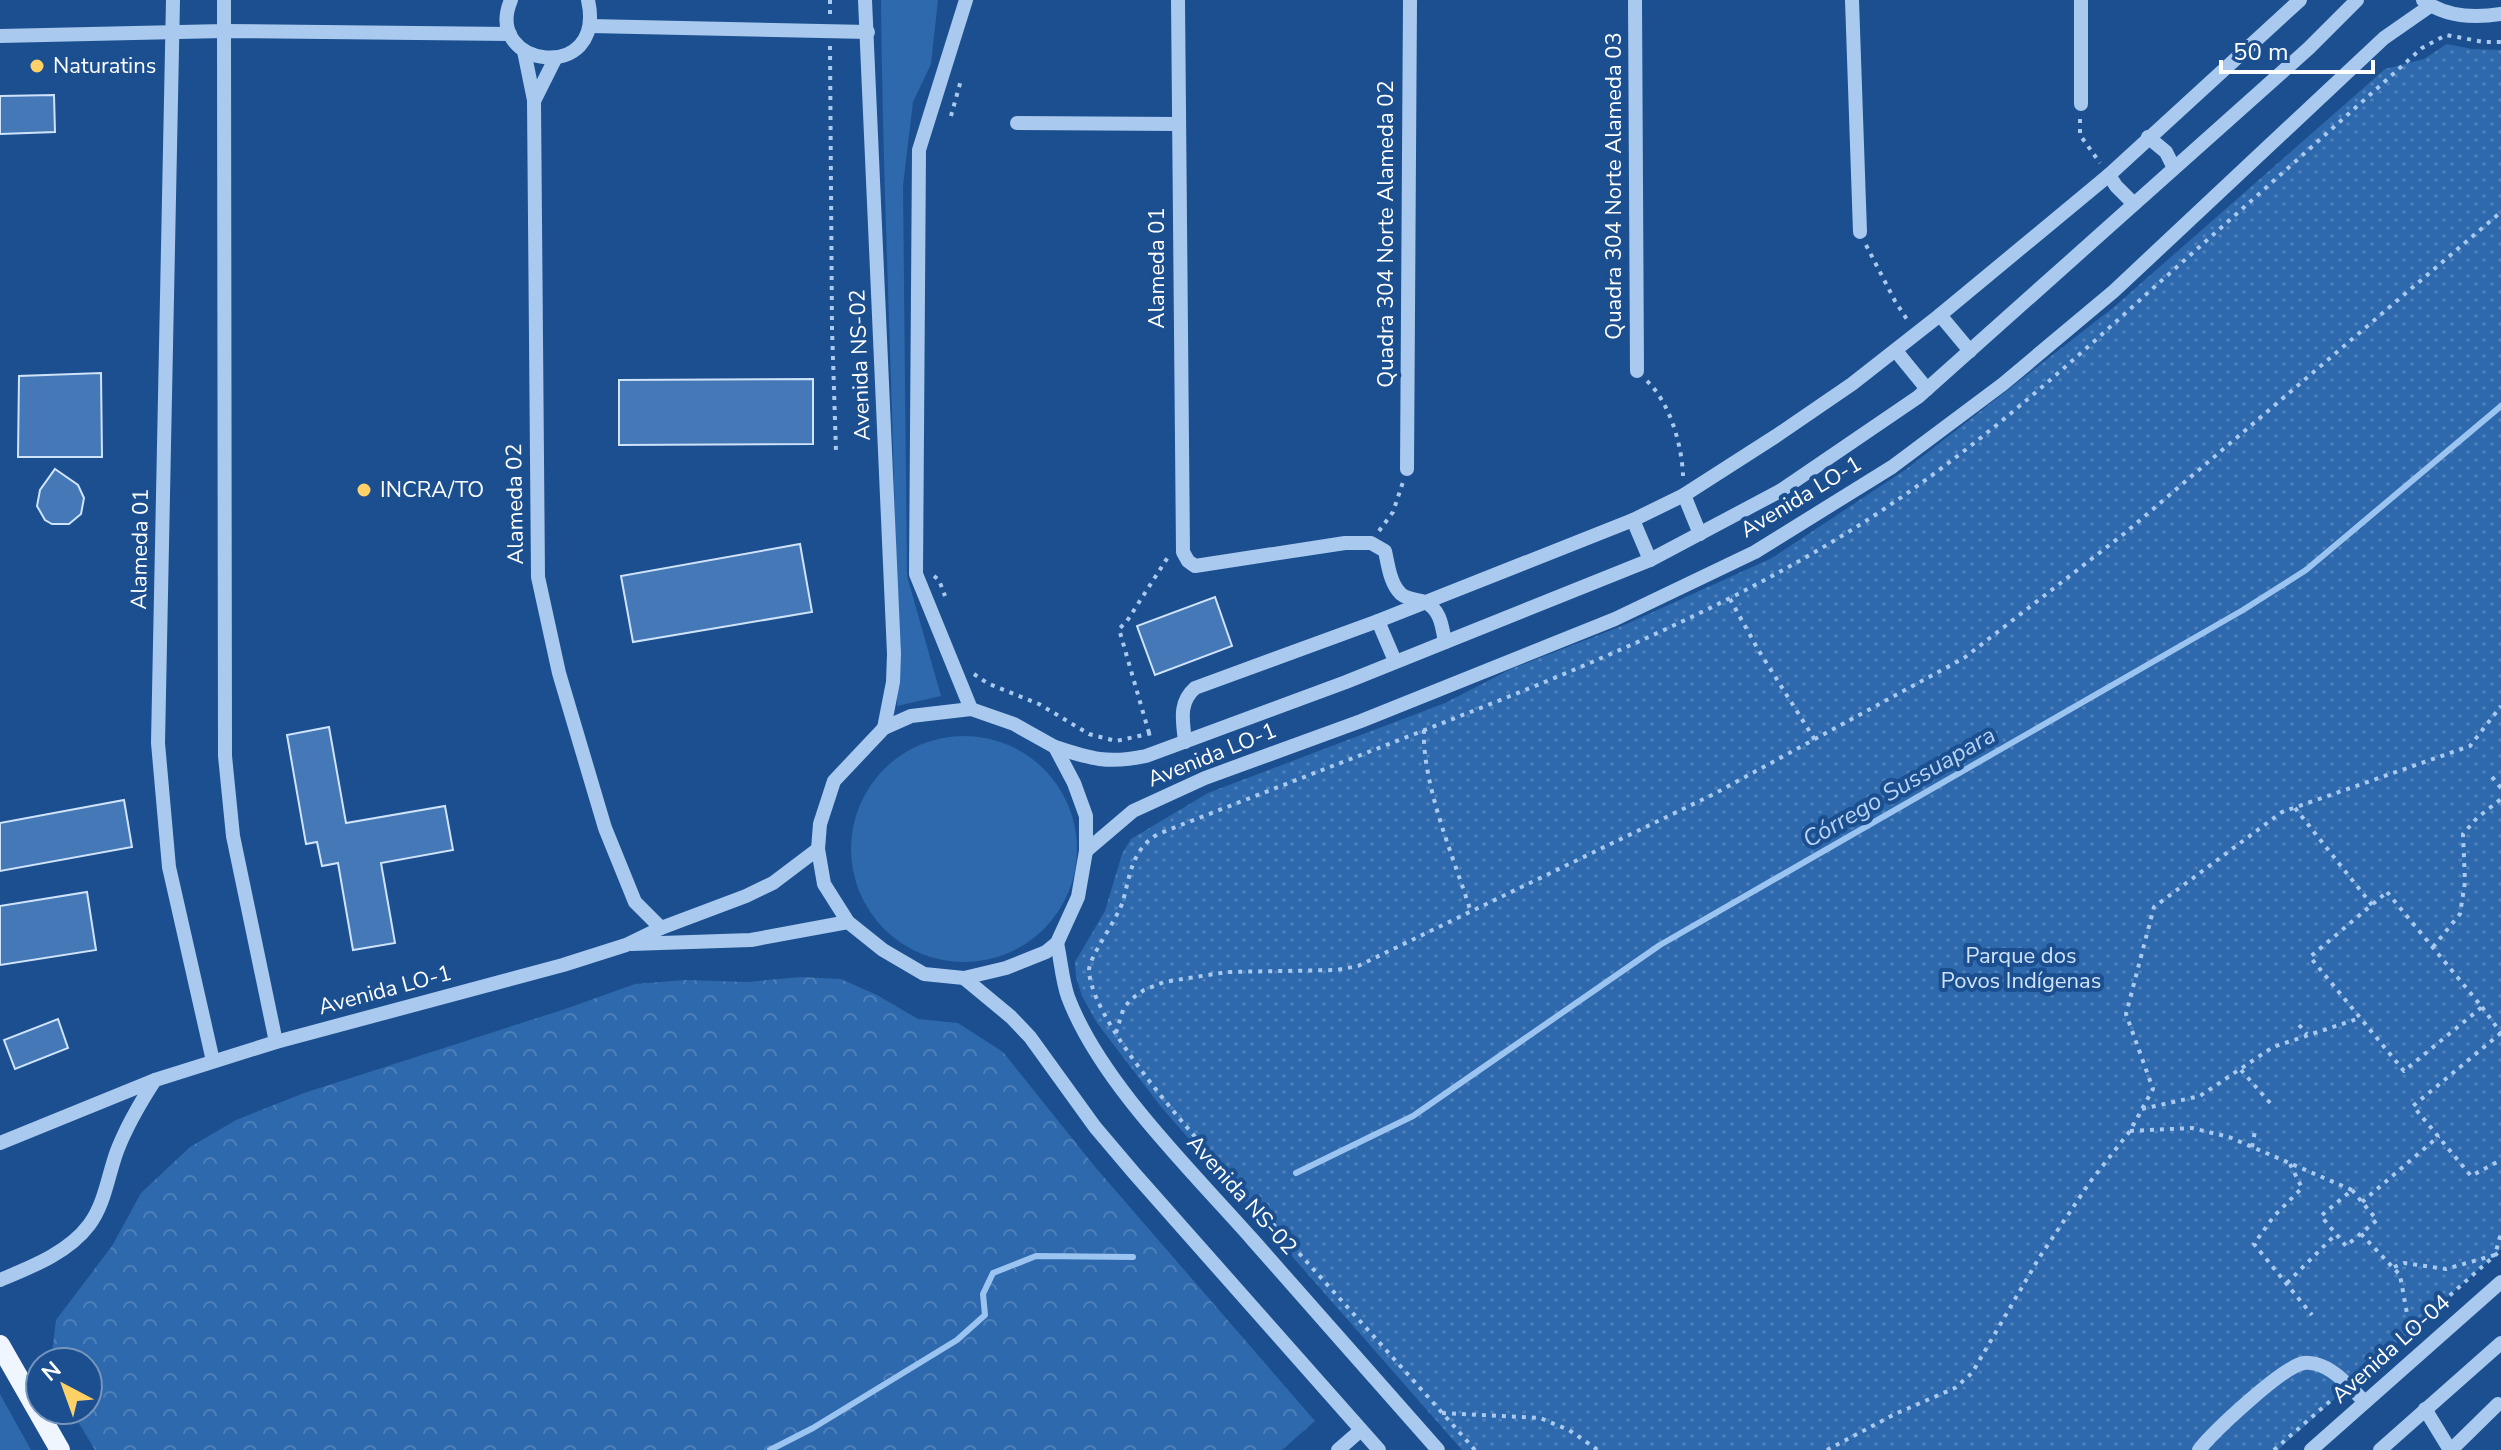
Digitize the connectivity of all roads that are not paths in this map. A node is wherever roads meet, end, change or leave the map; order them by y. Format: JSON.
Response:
{"nodes":[{"id":1,"x":173,"y":0,"type":"edge"},
{"id":2,"x":224,"y":0,"type":"edge"},
{"id":3,"x":511,"y":0,"type":"edge"},
{"id":4,"x":588,"y":0,"type":"edge"},
{"id":5,"x":865,"y":0,"type":"edge"},
{"id":6,"x":966,"y":0,"type":"edge"},
{"id":7,"x":1178,"y":0,"type":"edge"},
{"id":8,"x":1410,"y":0,"type":"edge"},
{"id":9,"x":1635,"y":0,"type":"edge"},
{"id":10,"x":1852,"y":0,"type":"edge"},
{"id":11,"x":2081,"y":0,"type":"edge"},
{"id":12,"x":2300,"y":0,"type":"edge"},
{"id":13,"x":2357,"y":0,"type":"edge"},
{"id":14,"x":2426,"y":3,"type":"edge"},
{"id":15,"x":2500,"y":15,"type":"edge"},
{"id":16,"x":590,"y":26,"type":"junction"},
{"id":17,"x":224,"y":31,"type":"junction"},
{"id":18,"x":173,"y":32,"type":"junction"},
{"id":19,"x":868,"y":32,"type":"junction"},
{"id":20,"x":510,"y":34,"type":"junction"},
{"id":21,"x":0,"y":36,"type":"edge"},
{"id":22,"x":524,"y":51,"type":"junction"},
{"id":23,"x":555,"y":59,"type":"junction"},
{"id":24,"x":534,"y":101,"type":"junction"},
{"id":25,"x":2081,"y":104,"type":"road end"},
{"id":26,"x":1017,"y":123,"type":"dead end"},
{"id":27,"x":1178,"y":124,"type":"junction"},
{"id":28,"x":2148,"y":137,"type":"junction"},
{"id":29,"x":2174,"y":168,"type":"junction"},
{"id":30,"x":2109,"y":175,"type":"junction"},
{"id":31,"x":2134,"y":204,"type":"junction"},
{"id":32,"x":1860,"y":232,"type":"road end"},
{"id":33,"x":1940,"y":315,"type":"junction"},
{"id":34,"x":1896,"y":351,"type":"junction"},
{"id":35,"x":1970,"y":351,"type":"junction"},
{"id":36,"x":1637,"y":371,"type":"road end"},
{"id":37,"x":1927,"y":389,"type":"junction"},
{"id":38,"x":1407,"y":469,"type":"road end"},
{"id":39,"x":1684,"y":495,"type":"junction"},
{"id":40,"x":1633,"y":520,"type":"junction"},
{"id":41,"x":1700,"y":534,"type":"junction"},
{"id":42,"x":1650,"y":560,"type":"junction"},
{"id":43,"x":1425,"y":602,"type":"junction"},
{"id":44,"x":1378,"y":621,"type":"junction"},
{"id":45,"x":1445,"y":642,"type":"junction"},
{"id":46,"x":1395,"y":661,"type":"junction"},
{"id":47,"x":971,"y":709,"type":"junction"},
{"id":48,"x":884,"y":728,"type":"junction"},
{"id":49,"x":1185,"y":742,"type":"junction"},
{"id":50,"x":1055,"y":747,"type":"junction"},
{"id":51,"x":818,"y":849,"type":"junction"},
{"id":52,"x":1086,"y":851,"type":"junction"},
{"id":53,"x":848,"y":922,"type":"junction"},
{"id":54,"x":661,"y":928,"type":"junction"},
{"id":55,"x":1057,"y":943,"type":"junction"},
{"id":56,"x":626,"y":945,"type":"junction"},
{"id":57,"x":964,"y":978,"type":"junction"},
{"id":58,"x":276,"y":1042,"type":"junction"},
{"id":59,"x":213,"y":1061,"type":"junction"},
{"id":60,"x":155,"y":1080,"type":"junction"},
{"id":61,"x":0,"y":1143,"type":"edge"},
{"id":62,"x":0,"y":1280,"type":"edge"},
{"id":63,"x":2501,"y":1282,"type":"edge"},
{"id":64,"x":2501,"y":1343,"type":"edge"},
{"id":65,"x":0,"y":1345,"type":"edge"},
{"id":66,"x":2365,"y":1402,"type":"junction"},
{"id":67,"x":2498,"y":1404,"type":"dead end"},
{"id":68,"x":2425,"y":1409,"type":"junction"},
{"id":69,"x":1361,"y":1430,"type":"junction"},
{"id":70,"x":60,"y":1450,"type":"edge"},
{"id":71,"x":1338,"y":1450,"type":"edge"},
{"id":72,"x":1379,"y":1450,"type":"edge"},
{"id":73,"x":1438,"y":1450,"type":"edge"},
{"id":74,"x":2199,"y":1450,"type":"edge"},
{"id":75,"x":2311,"y":1450,"type":"edge"},
{"id":76,"x":2380,"y":1450,"type":"edge"},
{"id":77,"x":2450,"y":1450,"type":"edge"}],
"edges":[{"from":1,"to":18,"type":"street","name":"Alameda 01"},
{"from":2,"to":17,"type":"street"},
{"from":3,"to":20,"type":"street"},
{"from":4,"to":16,"type":"street"},
{"from":5,"to":19,"type":"street","name":"Avenida NS-02"},
{"from":6,"to":47,"type":"street"},
{"from":7,"to":27,"type":"street","name":"Alameda 01"},
{"from":8,"to":38,"type":"street","name":"Quadra 304 Norte Alameda 02"},
{"from":9,"to":36,"type":"street","name":"Quadra 304 Norte Alameda 03"},
{"from":10,"to":32,"type":"street"},
{"from":11,"to":25,"type":"street"},
{"from":12,"to":28,"type":"street"},
{"from":13,"to":29,"type":"street","name":"Avenida LO-1"},
{"from":14,"to":15,"type":"street"},
{"from":14,"to":52,"type":"street","name":"Avenida LO-1"},
{"from":16,"to":19,"type":"street"},
{"from":16,"to":23,"type":"street"},
{"from":17,"to":18,"type":"street"},
{"from":17,"to":20,"type":"street"},
{"from":17,"to":58,"type":"street"},
{"from":18,"to":21,"type":"street"},
{"from":18,"to":59,"type":"street","name":"Alameda 01"},
{"from":19,"to":48,"type":"street","name":"Avenida NS-02"},
{"from":20,"to":22,"type":"street"},
{"from":22,"to":23,"type":"street"},
{"from":22,"to":24,"type":"street"},
{"from":23,"to":24,"type":"street","name":"Alameda 02"},
{"from":24,"to":54,"type":"street","name":"Alameda 02"},
{"from":26,"to":27,"type":"street"},
{"from":27,"to":43,"type":"street","name":"Alameda 01"},
{"from":28,"to":29,"type":"street"},
{"from":28,"to":30,"type":"street"},
{"from":29,"to":31,"type":"street","name":"Avenida LO-1"},
{"from":30,"to":31,"type":"street"},
{"from":30,"to":33,"type":"street"},
{"from":31,"to":35,"type":"street","name":"Avenida LO-1"},
{"from":33,"to":34,"type":"street"},
{"from":33,"to":35,"type":"street"},
{"from":34,"to":37,"type":"street"},
{"from":34,"to":39,"type":"street"},
{"from":35,"to":37,"type":"street","name":"Avenida LO-1"},
{"from":37,"to":41,"type":"street","name":"Avenida LO-1"},
{"from":39,"to":40,"type":"street"},
{"from":39,"to":41,"type":"street"},
{"from":40,"to":42,"type":"street"},
{"from":40,"to":43,"type":"street"},
{"from":41,"to":42,"type":"street","name":"Avenida LO-1"},
{"from":42,"to":45,"type":"street","name":"Avenida LO-1"},
{"from":43,"to":44,"type":"street"},
{"from":43,"to":45,"type":"street"},
{"from":44,"to":46,"type":"street"},
{"from":44,"to":49,"type":"street"},
{"from":45,"to":46,"type":"street","name":"Avenida LO-1"},
{"from":46,"to":49,"type":"street","name":"Avenida LO-1"},
{"from":47,"to":48,"type":"street"},
{"from":47,"to":50,"type":"street"},
{"from":48,"to":51,"type":"street"},
{"from":49,"to":50,"type":"street","name":"Avenida LO-1"},
{"from":50,"to":52,"type":"street"},
{"from":51,"to":53,"type":"street"},
{"from":51,"to":54,"type":"street","name":"Avenida LO-1"},
{"from":52,"to":55,"type":"street"},
{"from":53,"to":56,"type":"street","name":"Avenida LO-1"},
{"from":53,"to":57,"type":"street"},
{"from":54,"to":56,"type":"street","name":"Avenida LO-1"},
{"from":55,"to":57,"type":"street"},
{"from":55,"to":73,"type":"street","name":"Avenida NS-02"},
{"from":56,"to":58,"type":"street","name":"Avenida LO-1"},
{"from":57,"to":69,"type":"street"},
{"from":58,"to":59,"type":"street","name":"Avenida LO-1"},
{"from":59,"to":60,"type":"street","name":"Avenida LO-1"},
{"from":60,"to":61,"type":"street","name":"Avenida LO-1"},
{"from":60,"to":62,"type":"street"},
{"from":63,"to":66,"type":"street","name":"Avenida LO-04"},
{"from":64,"to":68,"type":"street"},
{"from":65,"to":70,"type":"main road"},
{"from":66,"to":74,"type":"street"},
{"from":66,"to":75,"type":"street","name":"Avenida LO-04"},
{"from":67,"to":77,"type":"street"},
{"from":68,"to":76,"type":"street"},
{"from":68,"to":77,"type":"street"},
{"from":69,"to":71,"type":"street"},
{"from":69,"to":72,"type":"street"}]}
